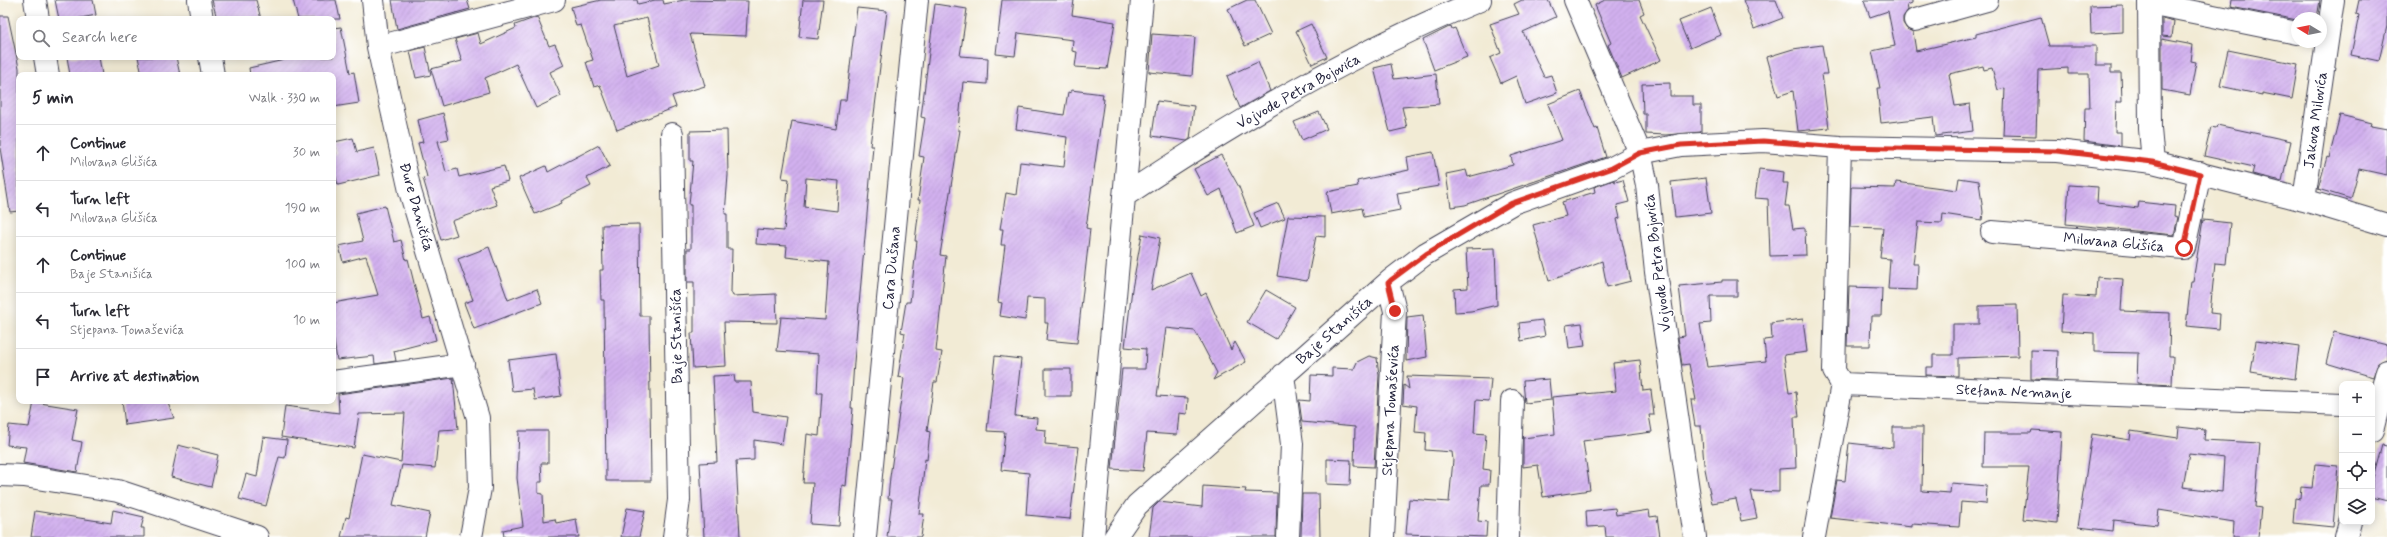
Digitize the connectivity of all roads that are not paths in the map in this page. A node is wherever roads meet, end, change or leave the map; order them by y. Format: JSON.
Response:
{"nodes":[{"id":1,"x":35,"y":0,"type":"edge"},
{"id":2,"x":199,"y":0,"type":"edge"},
{"id":3,"x":372,"y":0,"type":"edge"},
{"id":4,"x":554,"y":0,"type":"edge"},
{"id":5,"x":917,"y":0,"type":"edge"},
{"id":6,"x":1142,"y":0,"type":"edge"},
{"id":7,"x":1480,"y":0,"type":"edge"},
{"id":8,"x":1575,"y":0,"type":"edge"},
{"id":9,"x":1987,"y":0,"type":"edge"},
{"id":10,"x":2333,"y":0,"type":"edge"},
{"id":11,"x":2149,"y":1,"type":"edge"},
{"id":12,"x":38,"y":16,"type":"edge"},
{"id":13,"x":202,"y":16,"type":"edge"},
{"id":14,"x":1915,"y":20,"type":"dead end"},
{"id":15,"x":2327,"y":26,"type":"edge"},
{"id":16,"x":2291,"y":32,"type":"edge"},
{"id":17,"x":378,"y":47,"type":"junction"},
{"id":18,"x":2323,"y":48,"type":"edge"},
{"id":19,"x":46,"y":60,"type":"edge"},
{"id":20,"x":211,"y":60,"type":"edge"},
{"id":21,"x":48,"y":72,"type":"edge"},
{"id":22,"x":213,"y":72,"type":"edge"},
{"id":23,"x":672,"y":134,"type":"dead end"},
{"id":24,"x":1840,"y":147,"type":"junction"},
{"id":25,"x":1640,"y":153,"type":"junction"},
{"id":26,"x":2153,"y":162,"type":"junction"},
{"id":27,"x":2200,"y":174,"type":"junction"},
{"id":28,"x":1124,"y":196,"type":"junction"},
{"id":29,"x":2304,"y":200,"type":"junction"},
{"id":30,"x":2387,"y":225,"type":"edge"},
{"id":31,"x":1992,"y":232,"type":"dead end"},
{"id":32,"x":1388,"y":283,"type":"junction"},
{"id":33,"x":463,"y":364,"type":"junction"},
{"id":34,"x":2387,"y":371,"type":"edge"},
{"id":35,"x":1283,"y":375,"type":"junction"},
{"id":36,"x":336,"y":382,"type":"edge"},
{"id":37,"x":1842,"y":384,"type":"junction"},
{"id":38,"x":1512,"y":401,"type":"dead end"},
{"id":39,"x":2339,"y":404,"type":"edge"},
{"id":40,"x":2375,"y":406,"type":"edge"},
{"id":41,"x":0,"y":475,"type":"edge"},
{"id":42,"x":2349,"y":525,"type":"edge"},
{"id":43,"x":257,"y":537,"type":"edge"},
{"id":44,"x":471,"y":537,"type":"edge"},
{"id":45,"x":674,"y":537,"type":"edge"},
{"id":46,"x":866,"y":537,"type":"edge"},
{"id":47,"x":1093,"y":537,"type":"edge"},
{"id":48,"x":1115,"y":537,"type":"edge"},
{"id":49,"x":1288,"y":537,"type":"edge"},
{"id":50,"x":1383,"y":537,"type":"edge"},
{"id":51,"x":1508,"y":537,"type":"edge"},
{"id":52,"x":1695,"y":537,"type":"edge"},
{"id":53,"x":1814,"y":537,"type":"edge"},
{"id":54,"x":2346,"y":537,"type":"edge"}],
"edges":[{"from":1,"to":12,"type":"street"},
{"from":2,"to":13,"type":"street"},
{"from":3,"to":17,"type":"street","name":"Đure Daničića"},
{"from":4,"to":17,"type":"street"},
{"from":5,"to":46,"type":"street","name":"Cara Dušana"},
{"from":6,"to":28,"type":"street"},
{"from":7,"to":28,"type":"street","name":"Vojvode Petra Bojovića"},
{"from":8,"to":25,"type":"street","name":"Vojvode Petra Bojovića"},
{"from":9,"to":14,"type":"street"},
{"from":10,"to":15,"type":"street","name":"Jakova Milovića"},
{"from":11,"to":16,"type":"street"},
{"from":11,"to":26,"type":"street"},
{"from":17,"to":33,"type":"street","name":"Đure Daničića"},
{"from":18,"to":29,"type":"street","name":"Jakova Milovića"},
{"from":19,"to":21,"type":"street"},
{"from":20,"to":22,"type":"street"},
{"from":23,"to":45,"type":"street","name":"Baje Stanišića"},
{"from":24,"to":25,"type":"street"},
{"from":24,"to":26,"type":"street"},
{"from":24,"to":37,"type":"street"},
{"from":25,"to":32,"type":"street","name":"Baje Stanišića"},
{"from":25,"to":52,"type":"street","name":"Vojvode Petra Bojovića"},
{"from":26,"to":27,"type":"street"},
{"from":27,"to":29,"type":"street"},
{"from":27,"to":31,"type":"street","name":"Milovana Glišića"},
{"from":28,"to":47,"type":"street"},
{"from":29,"to":30,"type":"street"},
{"from":32,"to":35,"type":"street","name":"Baje Stanišića"},
{"from":32,"to":50,"type":"street","name":"Stjepana Tomaševića"},
{"from":33,"to":36,"type":"street"},
{"from":33,"to":44,"type":"street","name":"Đure Daničića"},
{"from":34,"to":40,"type":"street"},
{"from":35,"to":48,"type":"street","name":"Baje Stanišića"},
{"from":35,"to":49,"type":"street","name":"Baje Stanišića"},
{"from":37,"to":39,"type":"street","name":"Stefana Nemanje"},
{"from":37,"to":53,"type":"street"},
{"from":38,"to":51,"type":"street"},
{"from":41,"to":43,"type":"street"},
{"from":42,"to":54,"type":"street"}]}
